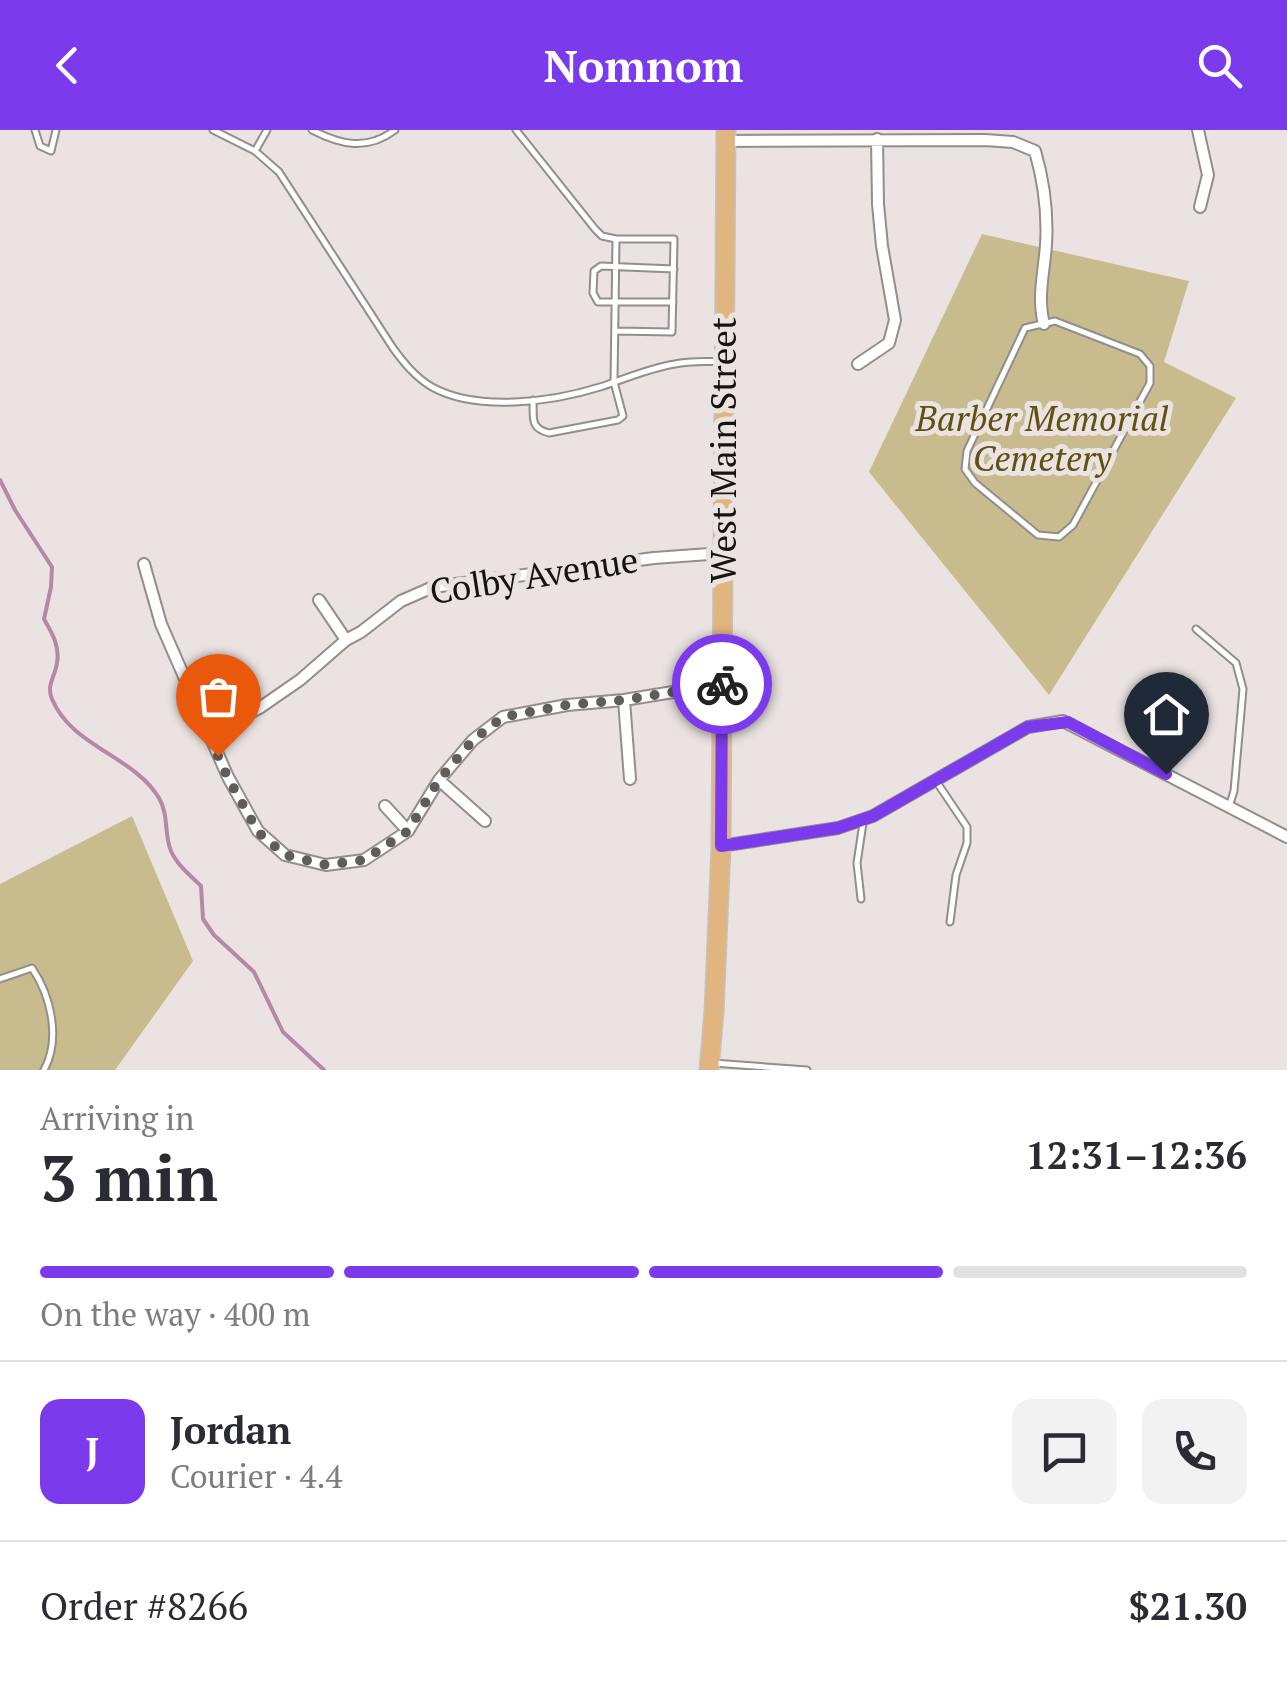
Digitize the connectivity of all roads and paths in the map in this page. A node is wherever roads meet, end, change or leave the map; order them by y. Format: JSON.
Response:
{"nodes":[{"id":1,"x":35,"y":130,"type":"edge"},
{"id":2,"x":56,"y":130,"type":"edge"},
{"id":3,"x":213,"y":130,"type":"edge"},
{"id":4,"x":267,"y":130,"type":"edge"},
{"id":5,"x":312,"y":130,"type":"edge"},
{"id":6,"x":395,"y":130,"type":"edge"},
{"id":7,"x":516,"y":130,"type":"edge"},
{"id":8,"x":1198,"y":130,"type":"edge"},
{"id":9,"x":726,"y":136,"type":"edge"},
{"id":10,"x":877,"y":139,"type":"junction"},
{"id":11,"x":255,"y":151,"type":"junction"},
{"id":12,"x":1200,"y":206,"type":"dead end"},
{"id":13,"x":616,"y":239,"type":"junction"},
{"id":14,"x":615,"y":266,"type":"junction"},
{"id":15,"x":674,"y":268,"type":"junction"},
{"id":16,"x":615,"y":302,"type":"junction"},
{"id":17,"x":673,"y":302,"type":"junction"},
{"id":18,"x":1044,"y":324,"type":"junction"},
{"id":19,"x":615,"y":331,"type":"junction"},
{"id":20,"x":725,"y":362,"type":"junction"},
{"id":21,"x":858,"y":364,"type":"dead end"},
{"id":22,"x":614,"y":382,"type":"junction"},
{"id":23,"x":533,"y":400,"type":"junction"},
{"id":24,"x":723,"y":552,"type":"junction"},
{"id":25,"x":144,"y":564,"type":"dead end"},
{"id":26,"x":319,"y":600,"type":"dead end"},
{"id":27,"x":1196,"y":629,"type":"dead end"},
{"id":28,"x":346,"y":640,"type":"junction"},
{"id":29,"x":722,"y":684,"type":"junction"},
{"id":30,"x":624,"y":700,"type":"junction"},
{"id":31,"x":210,"y":734,"type":"junction"},
{"id":32,"x":630,"y":779,"type":"dead end"},
{"id":33,"x":439,"y":780,"type":"junction"},
{"id":34,"x":936,"y":781,"type":"junction"},
{"id":35,"x":385,"y":806,"type":"dead end"},
{"id":36,"x":1229,"y":806,"type":"junction"},
{"id":37,"x":863,"y":820,"type":"junction"},
{"id":38,"x":486,"y":821,"type":"dead end"},
{"id":39,"x":408,"y":831,"type":"junction"},
{"id":40,"x":1287,"y":837,"type":"edge"},
{"id":41,"x":721,"y":846,"type":"junction"},
{"id":42,"x":861,"y":899,"type":"dead end"},
{"id":43,"x":950,"y":922,"type":"dead end"},
{"id":44,"x":0,"y":979,"type":"edge"},
{"id":45,"x":709,"y":1066,"type":"edge"},
{"id":46,"x":44,"y":1070,"type":"edge"},
{"id":47,"x":807,"y":1070,"type":"edge"}],
"edges":[{"from":1,"to":2,"type":"lane"},
{"from":3,"to":11,"type":"lane"},
{"from":4,"to":11,"type":"lane"},
{"from":5,"to":6,"type":"lane"},
{"from":7,"to":13,"type":"lane"},
{"from":8,"to":12,"type":"street"},
{"from":9,"to":10,"type":"street"},
{"from":9,"to":20,"type":"main road","name":"West Main Street"},
{"from":10,"to":18,"type":"street"},
{"from":10,"to":21,"type":"street"},
{"from":11,"to":23,"type":"lane"},
{"from":13,"to":14,"type":"lane"},
{"from":13,"to":15,"type":"lane"},
{"from":14,"to":15,"type":"lane"},
{"from":14,"to":16,"type":"lane"},
{"from":14,"to":16,"type":"lane"},
{"from":15,"to":17,"type":"lane"},
{"from":16,"to":17,"type":"lane"},
{"from":16,"to":19,"type":"lane"},
{"from":17,"to":19,"type":"lane"},
{"from":18,"to":18,"type":"lane"},
{"from":19,"to":22,"type":"lane"},
{"from":20,"to":22,"type":"lane"},
{"from":20,"to":24,"type":"main road","name":"West Main Street"},
{"from":22,"to":23,"type":"lane"},
{"from":22,"to":23,"type":"lane"},
{"from":24,"to":28,"type":"street","name":"Colby Avenue"},
{"from":24,"to":29,"type":"main road","name":"West Main Street"},
{"from":25,"to":31,"type":"street"},
{"from":26,"to":28,"type":"street"},
{"from":27,"to":36,"type":"lane"},
{"from":28,"to":31,"type":"street","name":"Colby Avenue"},
{"from":29,"to":30,"type":"street"},
{"from":29,"to":41,"type":"main road","name":"West Main Street"},
{"from":30,"to":32,"type":"street"},
{"from":30,"to":33,"type":"street"},
{"from":31,"to":39,"type":"street"},
{"from":33,"to":38,"type":"street"},
{"from":33,"to":39,"type":"street"},
{"from":34,"to":36,"type":"street"},
{"from":34,"to":37,"type":"street"},
{"from":34,"to":43,"type":"lane"},
{"from":35,"to":39,"type":"street"},
{"from":36,"to":40,"type":"street"},
{"from":37,"to":41,"type":"street"},
{"from":37,"to":42,"type":"lane"},
{"from":41,"to":45,"type":"main road","name":"West Main Street"},
{"from":44,"to":46,"type":"lane"},
{"from":45,"to":47,"type":"lane"}]}
